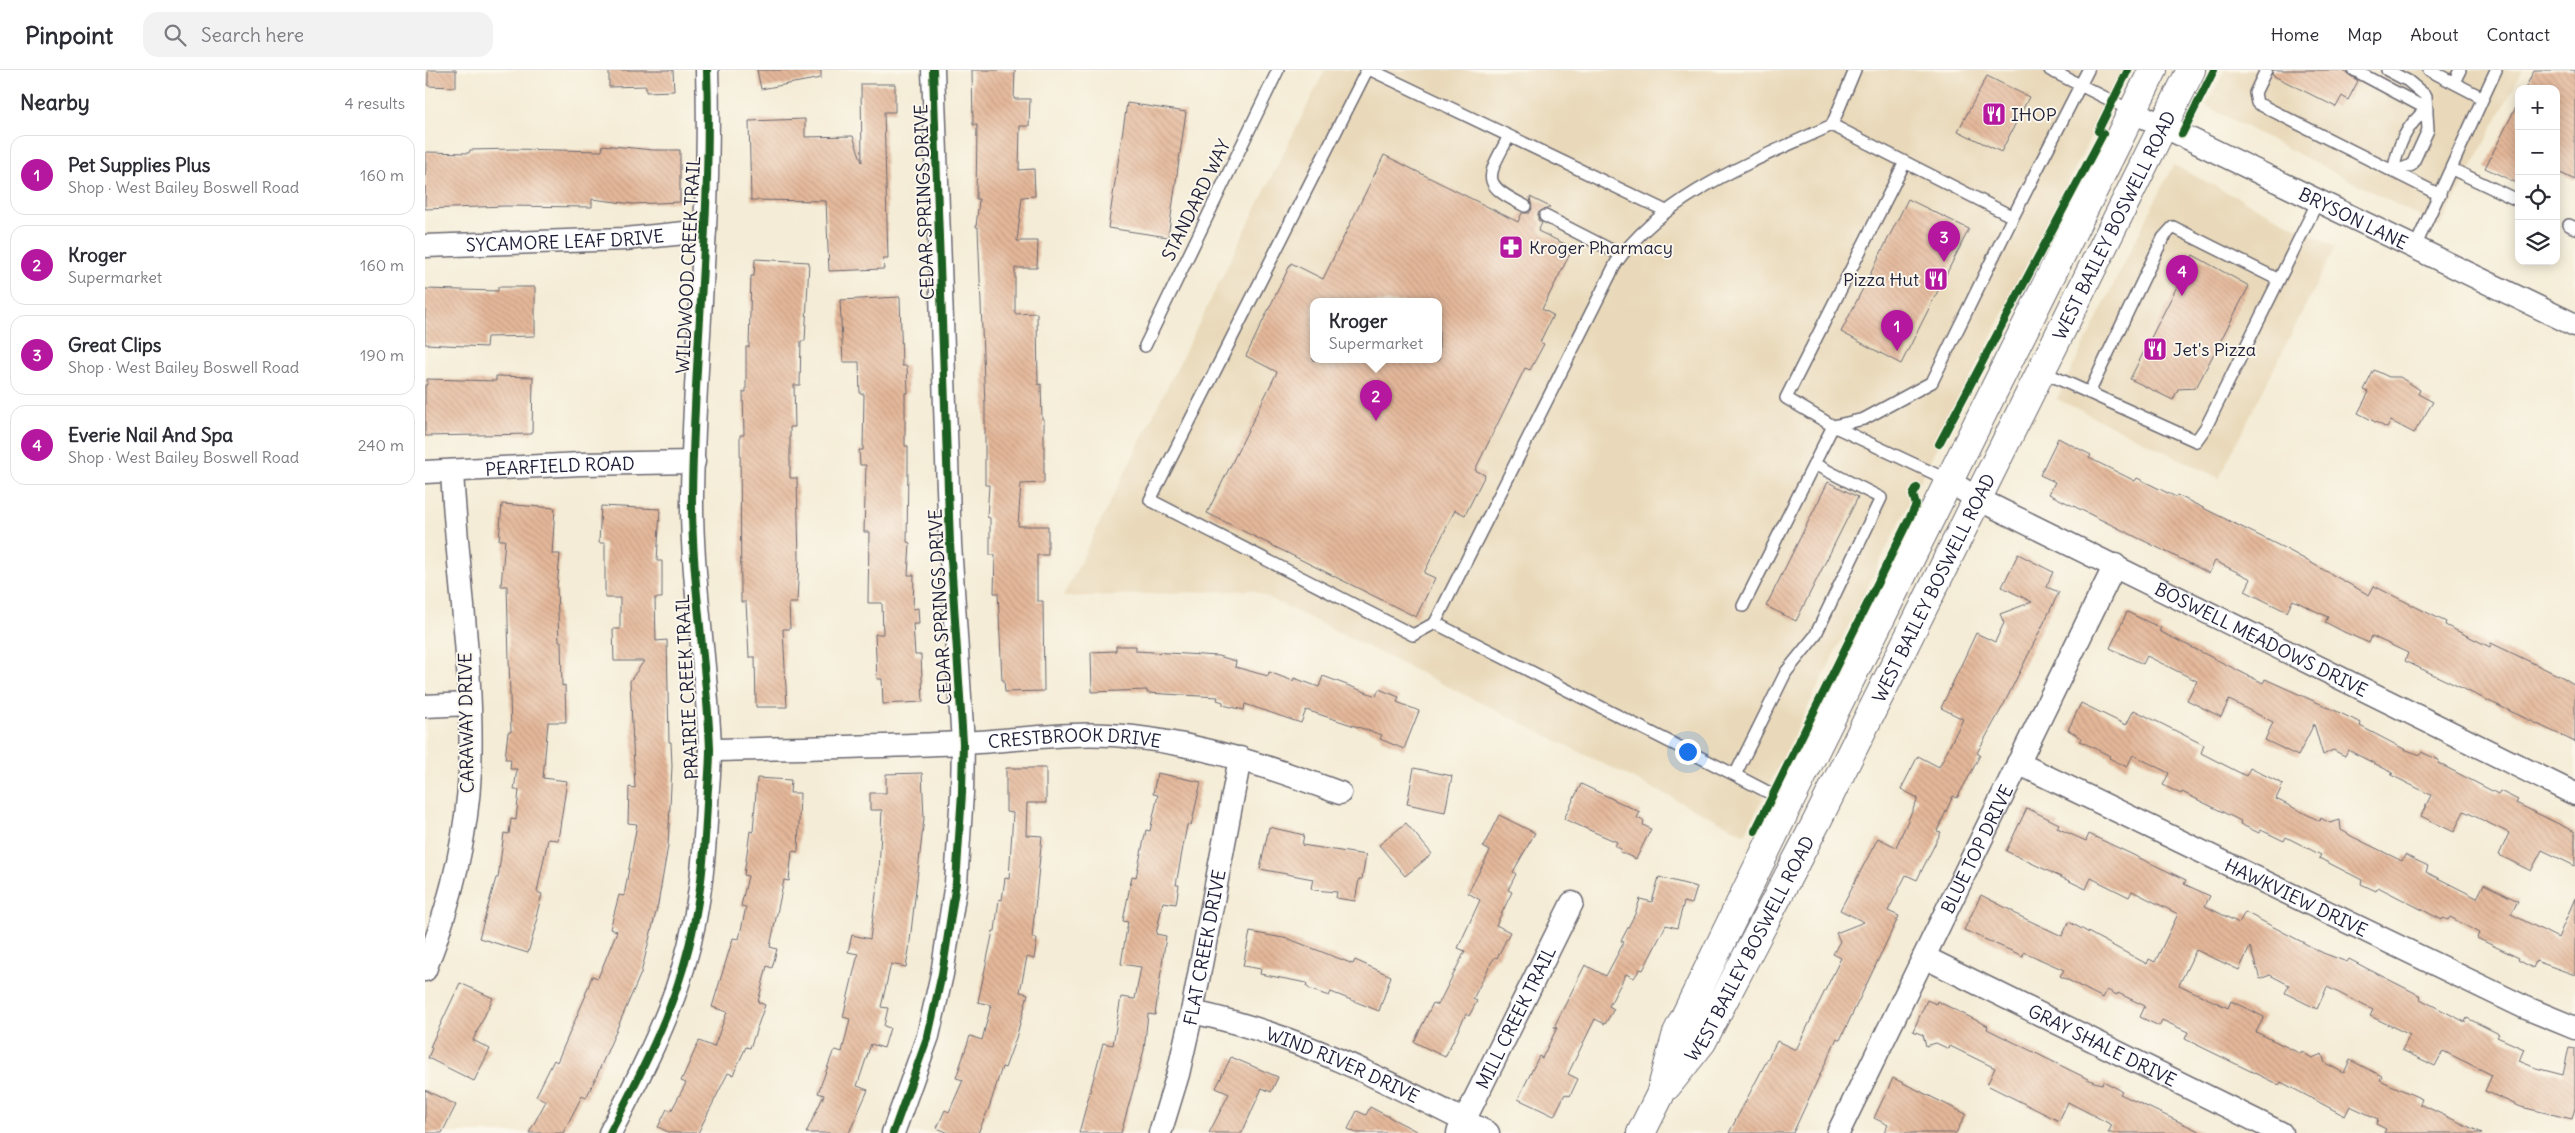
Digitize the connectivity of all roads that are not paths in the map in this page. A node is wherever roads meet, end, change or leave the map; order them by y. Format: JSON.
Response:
{"nodes":[{"id":1,"x":707,"y":70,"type":"edge"},
{"id":2,"x":933,"y":70,"type":"edge"},
{"id":3,"x":1277,"y":70,"type":"edge"},
{"id":4,"x":1367,"y":70,"type":"edge"},
{"id":5,"x":1371,"y":70,"type":"edge"},
{"id":6,"x":1855,"y":70,"type":"edge"},
{"id":7,"x":2050,"y":70,"type":"edge"},
{"id":8,"x":2088,"y":70,"type":"edge"},
{"id":9,"x":2153,"y":70,"type":"edge"},
{"id":10,"x":2191,"y":70,"type":"edge"},
{"id":11,"x":2267,"y":70,"type":"edge"},
{"id":12,"x":2354,"y":70,"type":"edge"},
{"id":13,"x":2387,"y":70,"type":"edge"},
{"id":14,"x":2429,"y":70,"type":"edge"},
{"id":15,"x":2460,"y":70,"type":"edge"},
{"id":16,"x":2496,"y":70,"type":"edge"},
{"id":17,"x":2454,"y":82,"type":"junction"},
{"id":18,"x":2080,"y":85,"type":"junction"},
{"id":19,"x":2483,"y":98,"type":"junction"},
{"id":20,"x":2427,"y":109,"type":"junction"},
{"id":21,"x":2132,"y":111,"type":"junction"},
{"id":22,"x":1832,"y":125,"type":"junction"},
{"id":23,"x":2164,"y":125,"type":"junction"},
{"id":24,"x":1509,"y":136,"type":"junction"},
{"id":25,"x":1905,"y":162,"type":"junction"},
{"id":26,"x":2452,"y":169,"type":"junction"},
{"id":27,"x":2393,"y":172,"type":"junction"},
{"id":28,"x":2440,"y":195,"type":"junction"},
{"id":29,"x":2515,"y":199,"type":"edge"},
{"id":30,"x":2318,"y":201,"type":"junction"},
{"id":31,"x":1525,"y":206,"type":"dead end"},
{"id":32,"x":1666,"y":211,"type":"junction"},
{"id":33,"x":1545,"y":216,"type":"dead end"},
{"id":34,"x":2013,"y":217,"type":"junction"},
{"id":35,"x":705,"y":231,"type":"junction"},
{"id":36,"x":425,"y":246,"type":"edge"},
{"id":37,"x":2415,"y":247,"type":"junction"},
{"id":38,"x":1621,"y":255,"type":"junction"},
{"id":39,"x":2279,"y":280,"type":"junction"},
{"id":40,"x":2575,"y":325,"type":"edge"},
{"id":41,"x":1145,"y":346,"type":"dead end"},
{"id":42,"x":2041,"y":370,"type":"junction"},
{"id":43,"x":2089,"y":393,"type":"junction"},
{"id":44,"x":1833,"y":426,"type":"junction"},
{"id":45,"x":694,"y":462,"type":"junction"},
{"id":46,"x":1814,"y":464,"type":"junction"},
{"id":47,"x":452,"y":471,"type":"junction"},
{"id":48,"x":425,"y":472,"type":"edge"},
{"id":49,"x":1950,"y":482,"type":"junction"},
{"id":50,"x":1978,"y":499,"type":"junction"},
{"id":51,"x":2115,"y":565,"type":"junction"},
{"id":52,"x":1743,"y":606,"type":"dead end"},
{"id":53,"x":1435,"y":623,"type":"junction"},
{"id":54,"x":469,"y":704,"type":"junction"},
{"id":55,"x":425,"y":706,"type":"edge"},
{"id":56,"x":963,"y":743,"type":"junction"},
{"id":57,"x":710,"y":750,"type":"junction"},
{"id":58,"x":1240,"y":758,"type":"junction"},
{"id":59,"x":2018,"y":763,"type":"junction"},
{"id":60,"x":1735,"y":775,"type":"junction"},
{"id":61,"x":1340,"y":792,"type":"dead end"},
{"id":62,"x":2575,"y":794,"type":"edge"},
{"id":63,"x":1789,"y":803,"type":"junction"},
{"id":64,"x":1573,"y":903,"type":"dead end"},
{"id":65,"x":1924,"y":957,"type":"junction"},
{"id":66,"x":425,"y":970,"type":"edge"},
{"id":67,"x":1192,"y":1012,"type":"junction"},
{"id":68,"x":2575,"y":1028,"type":"edge"},
{"id":69,"x":1660,"y":1095,"type":"junction"},
{"id":70,"x":1461,"y":1127,"type":"edge"},
{"id":71,"x":610,"y":1133,"type":"edge"},
{"id":72,"x":893,"y":1133,"type":"edge"},
{"id":73,"x":1160,"y":1133,"type":"edge"},
{"id":74,"x":1488,"y":1133,"type":"edge"},
{"id":75,"x":1641,"y":1133,"type":"edge"},
{"id":76,"x":1838,"y":1133,"type":"edge"},
{"id":77,"x":2281,"y":1133,"type":"edge"}],
"edges":[{"from":1,"to":35,"type":"street","name":"WILDWOOD CREEK TRAIL"},
{"from":2,"to":56,"type":"street","name":"CEDAR SPRINGS DRIVE"},
{"from":3,"to":41,"type":"lane","name":"STANDARD WAY"},
{"from":4,"to":53,"type":"lane"},
{"from":5,"to":24,"type":"lane"},
{"from":6,"to":22,"type":"lane"},
{"from":7,"to":18,"type":"lane"},
{"from":8,"to":18,"type":"lane"},
{"from":9,"to":21,"type":"main road","name":"WEST BAILEY BOSWELL ROAD"},
{"from":10,"to":23,"type":"main road","name":"WEST BAILEY BOSWELL ROAD"},
{"from":11,"to":27,"type":"lane"},
{"from":12,"to":20,"type":"lane"},
{"from":13,"to":20,"type":"lane"},
{"from":14,"to":17,"type":"lane"},
{"from":15,"to":17,"type":"lane"},
{"from":16,"to":19,"type":"lane"},
{"from":17,"to":19,"type":"lane"},
{"from":18,"to":21,"type":"lane"},
{"from":18,"to":34,"type":"lane"},
{"from":19,"to":26,"type":"lane"},
{"from":20,"to":27,"type":"lane"},
{"from":20,"to":27,"type":"lane"},
{"from":21,"to":23,"type":"street","name":"BRYSON LANE"},
{"from":21,"to":49,"type":"main road","name":"WEST BAILEY BOSWELL ROAD"},
{"from":22,"to":25,"type":"lane"},
{"from":22,"to":32,"type":"lane"},
{"from":23,"to":30,"type":"street","name":"BRYSON LANE"},
{"from":23,"to":42,"type":"main road","name":"WEST BAILEY BOSWELL ROAD"},
{"from":24,"to":31,"type":"lane"},
{"from":24,"to":32,"type":"lane"},
{"from":25,"to":34,"type":"lane"},
{"from":25,"to":44,"type":"lane"},
{"from":26,"to":28,"type":"lane"},
{"from":26,"to":29,"type":"lane"},
{"from":27,"to":28,"type":"lane"},
{"from":28,"to":37,"type":"lane"},
{"from":30,"to":37,"type":"street","name":"BRYSON LANE"},
{"from":30,"to":39,"type":"lane"},
{"from":32,"to":38,"type":"lane"},
{"from":33,"to":38,"type":"lane"},
{"from":34,"to":44,"type":"lane"},
{"from":35,"to":36,"type":"street","name":"SYCAMORE LEAF DRIVE"},
{"from":35,"to":45,"type":"street","name":"WILDWOOD CREEK TRAIL"},
{"from":37,"to":40,"type":"street","name":"BRYSON LANE"},
{"from":38,"to":53,"type":"lane"},
{"from":39,"to":43,"type":"lane"},
{"from":39,"to":43,"type":"lane"},
{"from":42,"to":43,"type":"lane"},
{"from":42,"to":50,"type":"main road","name":"WEST BAILEY BOSWELL ROAD"},
{"from":44,"to":46,"type":"lane"},
{"from":44,"to":49,"type":"lane"},
{"from":45,"to":47,"type":"street","name":"PEARFIELD ROAD"},
{"from":45,"to":57,"type":"street","name":"PRAIRIE CREEK TRAIL"},
{"from":46,"to":52,"type":"lane"},
{"from":46,"to":60,"type":"lane"},
{"from":47,"to":48,"type":"street","name":"PEARFIELD ROAD"},
{"from":47,"to":54,"type":"street","name":"CARAWAY DRIVE"},
{"from":49,"to":50,"type":"street","name":"BOSWELL MEADOWS DRIVE"},
{"from":49,"to":63,"type":"main road","name":"WEST BAILEY BOSWELL ROAD"},
{"from":50,"to":51,"type":"street","name":"BOSWELL MEADOWS DRIVE"},
{"from":50,"to":69,"type":"main road","name":"WEST BAILEY BOSWELL ROAD"},
{"from":51,"to":59,"type":"street","name":"BLUE TOP DRIVE"},
{"from":51,"to":62,"type":"street","name":"BOSWELL MEADOWS DRIVE"},
{"from":53,"to":60,"type":"lane"},
{"from":54,"to":55,"type":"street"},
{"from":54,"to":66,"type":"street","name":"CARAWAY DRIVE"},
{"from":56,"to":57,"type":"street","name":"CRESTBROOK DRIVE"},
{"from":56,"to":58,"type":"street","name":"CRESTBROOK DRIVE"},
{"from":56,"to":72,"type":"street","name":"CEDAR SPRINGS DRIVE"},
{"from":57,"to":71,"type":"street","name":"PRAIRIE CREEK TRAIL"},
{"from":58,"to":61,"type":"street","name":"CRESTBROOK DRIVE"},
{"from":58,"to":67,"type":"street","name":"FLAT CREEK DRIVE"},
{"from":59,"to":65,"type":"street","name":"BLUE TOP DRIVE"},
{"from":59,"to":68,"type":"street","name":"HAWKVIEW DRIVE"},
{"from":60,"to":63,"type":"lane"},
{"from":63,"to":69,"type":"main road","name":"WEST BAILEY BOSWELL ROAD"},
{"from":64,"to":70,"type":"street","name":"MILL CREEK TRAIL"},
{"from":65,"to":76,"type":"street","name":"BLUE TOP DRIVE"},
{"from":65,"to":77,"type":"street","name":"GRAY SHALE DRIVE"},
{"from":67,"to":70,"type":"street","name":"WIND RIVER DRIVE"},
{"from":67,"to":73,"type":"street","name":"FLAT CREEK DRIVE"},
{"from":69,"to":75,"type":"main road","name":"WEST BAILEY BOSWELL ROAD"},
{"from":70,"to":74,"type":"street","name":"WIND RIVER DRIVE"}]}
